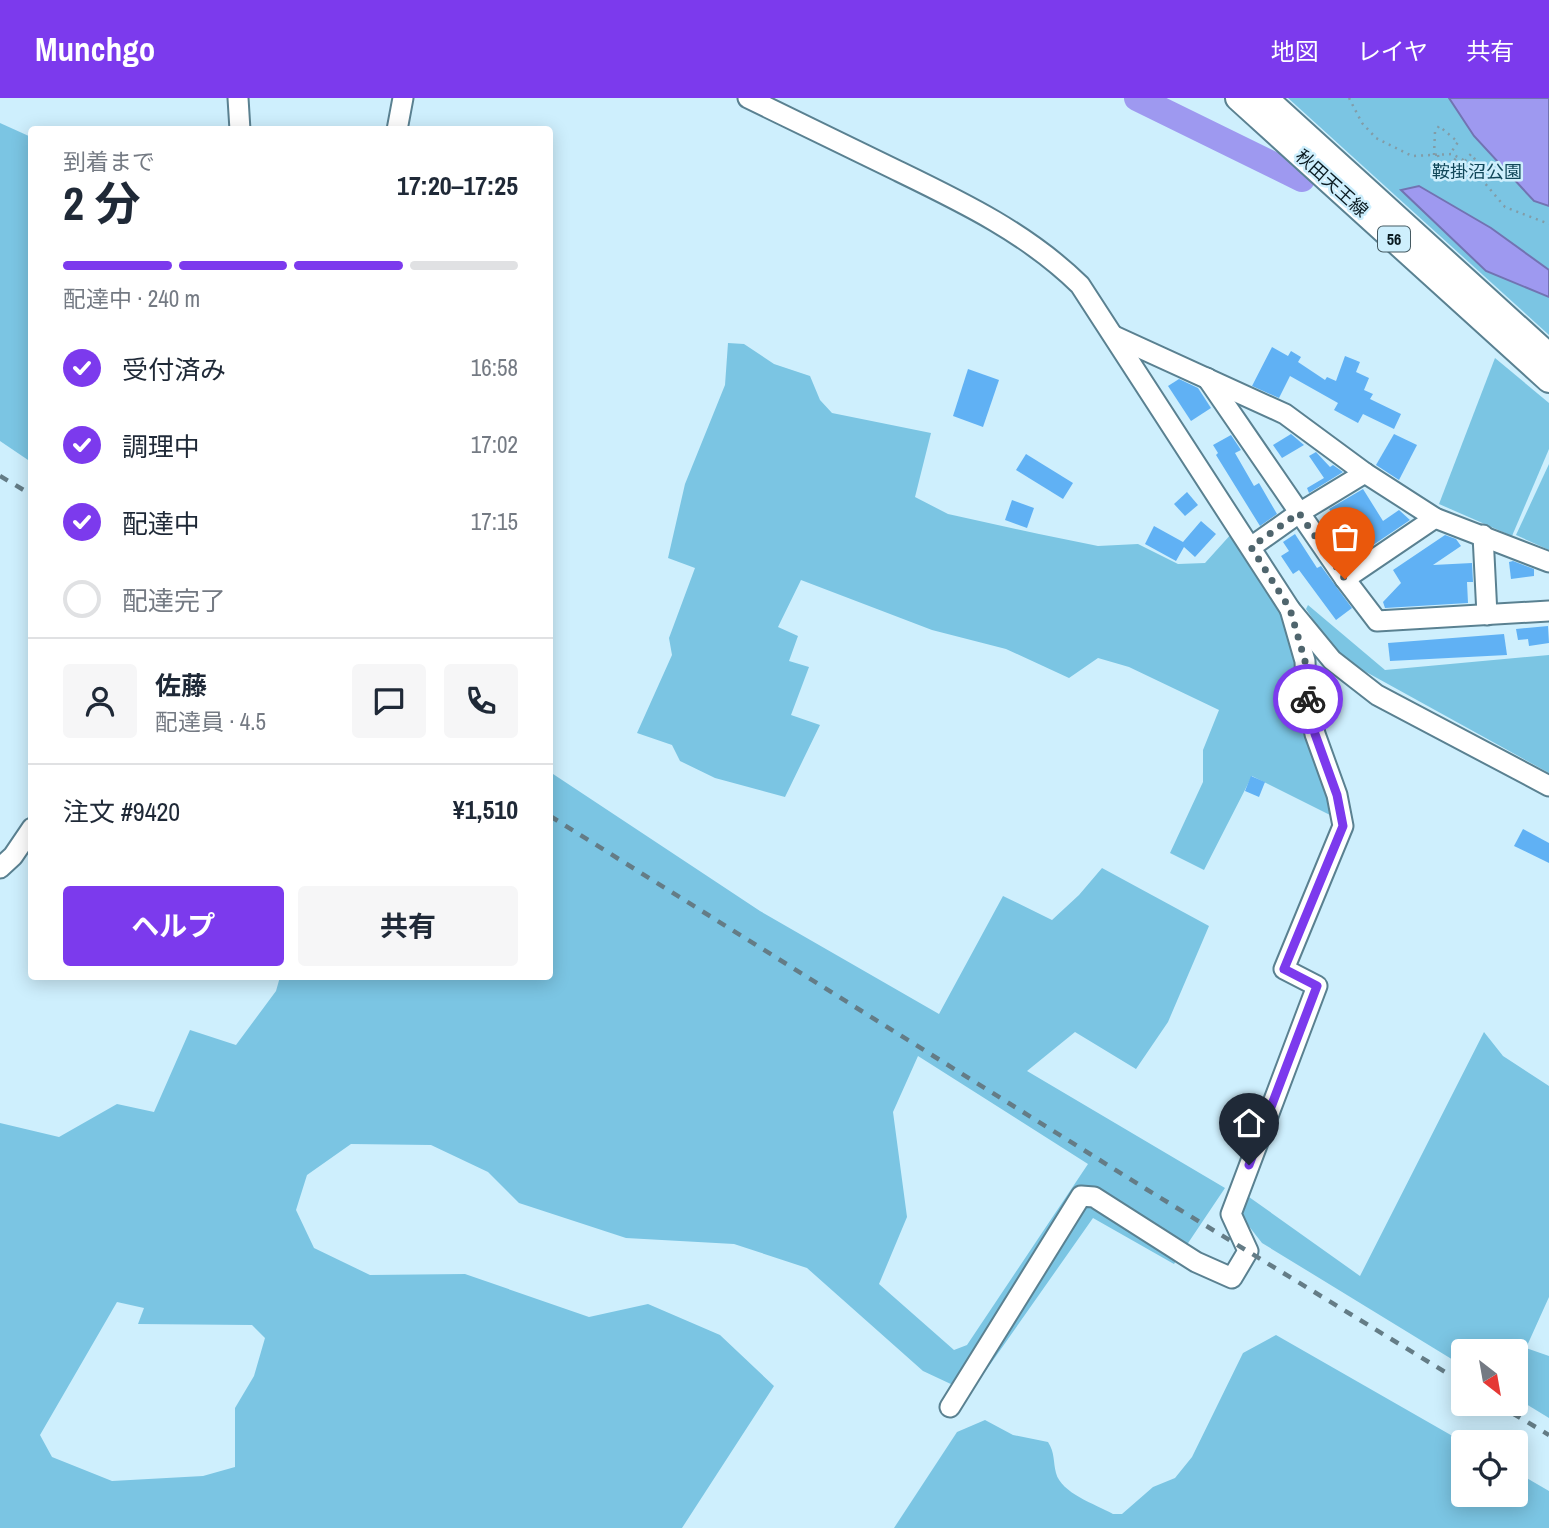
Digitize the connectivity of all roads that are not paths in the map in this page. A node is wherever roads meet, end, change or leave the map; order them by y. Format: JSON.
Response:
{"nodes":[{"id":1,"x":238,"y":98,"type":"edge"},
{"id":2,"x":403,"y":98,"type":"edge"},
{"id":3,"x":748,"y":98,"type":"edge"},
{"id":4,"x":1238,"y":98,"type":"edge"},
{"id":5,"x":1265,"y":98,"type":"edge"},
{"id":6,"x":240,"y":126,"type":"edge"},
{"id":7,"x":398,"y":126,"type":"edge"},
{"id":8,"x":1113,"y":335,"type":"junction"},
{"id":9,"x":1549,"y":356,"type":"edge"},
{"id":10,"x":1207,"y":378,"type":"junction"},
{"id":11,"x":1549,"y":380,"type":"edge"},
{"id":12,"x":1365,"y":473,"type":"junction"},
{"id":13,"x":1299,"y":513,"type":"junction"},
{"id":14,"x":1435,"y":518,"type":"junction"},
{"id":15,"x":1483,"y":536,"type":"junction"},
{"id":16,"x":1251,"y":547,"type":"junction"},
{"id":17,"x":1549,"y":562,"type":"edge"},
{"id":18,"x":1345,"y":579,"type":"junction"},
{"id":19,"x":1290,"y":609,"type":"junction"},
{"id":20,"x":1549,"y":611,"type":"edge"},
{"id":21,"x":1486,"y":615,"type":"junction"},
{"id":22,"x":1549,"y":786,"type":"edge"},
{"id":23,"x":28,"y":834,"type":"edge"},
{"id":24,"x":0,"y":868,"type":"edge"},
{"id":25,"x":950,"y":1406,"type":"dead end"}],
"edges":[{"from":1,"to":6,"type":"street"},
{"from":2,"to":7,"type":"street"},
{"from":3,"to":8,"type":"street"},
{"from":4,"to":11,"type":"main road","name":"秋田天王線","number":"56"},
{"from":5,"to":9,"type":"main road","name":"秋田天王線","number":"56"},
{"from":8,"to":10,"type":"street"},
{"from":8,"to":16,"type":"street"},
{"from":10,"to":12,"type":"street"},
{"from":10,"to":13,"type":"street"},
{"from":12,"to":13,"type":"street"},
{"from":12,"to":14,"type":"street"},
{"from":13,"to":16,"type":"street"},
{"from":13,"to":18,"type":"street"},
{"from":14,"to":15,"type":"street"},
{"from":14,"to":18,"type":"street"},
{"from":15,"to":17,"type":"street"},
{"from":15,"to":21,"type":"street"},
{"from":16,"to":19,"type":"street"},
{"from":18,"to":21,"type":"street"},
{"from":19,"to":22,"type":"street"},
{"from":19,"to":25,"type":"street"},
{"from":20,"to":21,"type":"street"},
{"from":23,"to":24,"type":"street"}]}
